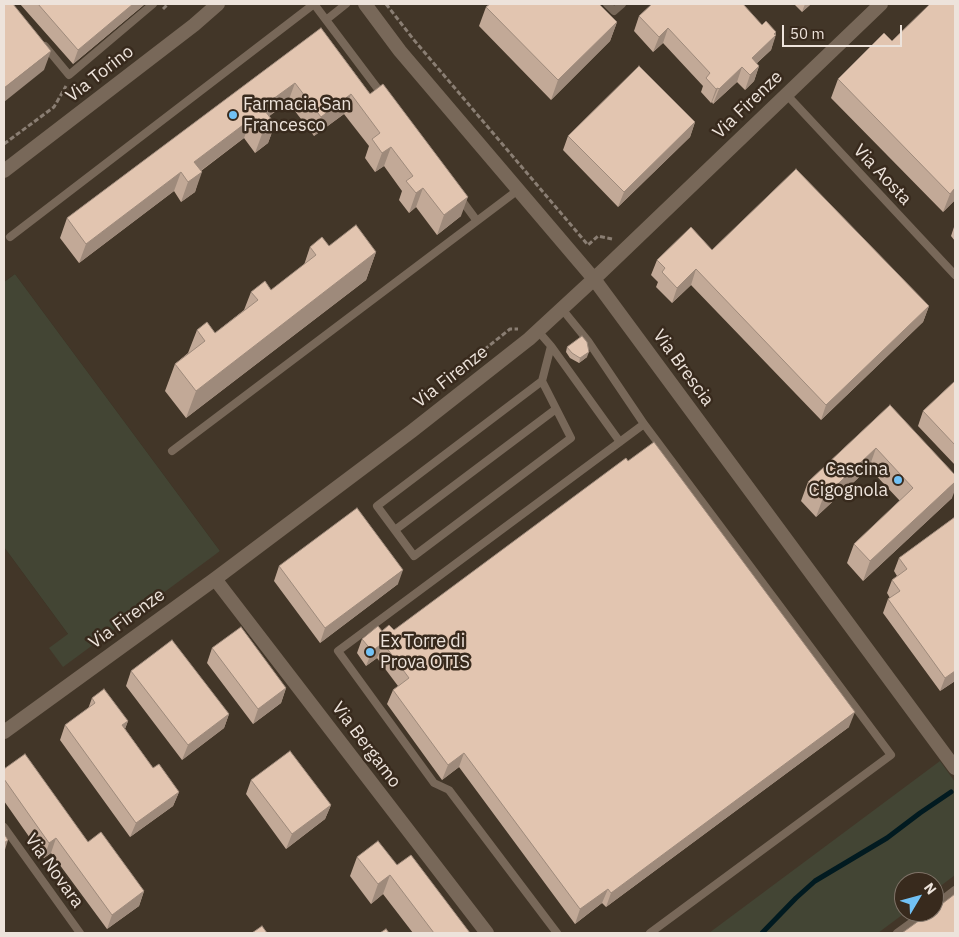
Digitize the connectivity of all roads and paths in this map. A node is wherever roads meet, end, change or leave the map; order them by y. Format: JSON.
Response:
{"nodes":[{"id":1,"x":153,"y":4,"type":"edge"},
{"id":2,"x":218,"y":4,"type":"edge"},
{"id":3,"x":346,"y":4,"type":"edge"},
{"id":4,"x":365,"y":4,"type":"edge"},
{"id":5,"x":386,"y":4,"type":"edge"},
{"id":6,"x":607,"y":4,"type":"edge"},
{"id":7,"x":622,"y":4,"type":"edge"},
{"id":8,"x":881,"y":4,"type":"edge"},
{"id":9,"x":326,"y":20,"type":"junction"},
{"id":10,"x":40,"y":39,"type":"edge"},
{"id":11,"x":786,"y":94,"type":"junction"},
{"id":12,"x":390,"y":105,"type":"edge"},
{"id":13,"x":4,"y":171,"type":"edge"},
{"id":14,"x":454,"y":190,"type":"edge"},
{"id":15,"x":518,"y":190,"type":"junction"},
{"id":16,"x":477,"y":221,"type":"junction"},
{"id":17,"x":10,"y":236,"type":"dead end"},
{"id":18,"x":612,"y":239,"type":"dead end"},
{"id":19,"x":955,"y":275,"type":"edge"},
{"id":20,"x":594,"y":279,"type":"junction"},
{"id":21,"x":562,"y":309,"type":"junction"},
{"id":22,"x":538,"y":330,"type":"junction"},
{"id":23,"x":551,"y":346,"type":"junction"},
{"id":24,"x":542,"y":381,"type":"junction"},
{"id":25,"x":556,"y":409,"type":"junction"},
{"id":26,"x":644,"y":424,"type":"junction"},
{"id":27,"x":620,"y":442,"type":"junction"},
{"id":28,"x":172,"y":451,"type":"dead end"},
{"id":29,"x":395,"y":530,"type":"junction"},
{"id":30,"x":215,"y":579,"type":"junction"},
{"id":31,"x":4,"y":732,"type":"edge"},
{"id":32,"x":955,"y":768,"type":"edge"},
{"id":33,"x":4,"y":827,"type":"edge"},
{"id":34,"x":955,"y":890,"type":"edge"},
{"id":35,"x":944,"y":898,"type":"edge"},
{"id":36,"x":912,"y":922,"type":"edge"},
{"id":37,"x":80,"y":933,"type":"edge"},
{"id":38,"x":487,"y":933,"type":"edge"},
{"id":39,"x":558,"y":933,"type":"edge"},
{"id":40,"x":650,"y":933,"type":"edge"},
{"id":41,"x":897,"y":933,"type":"edge"}],
"edges":[{"from":1,"to":10,"type":"lane"},
{"from":2,"to":13,"type":"street","name":"Via Torino"},
{"from":3,"to":9,"type":"lane"},
{"from":4,"to":15,"type":"street","name":"Via Brescia"},
{"from":5,"to":18,"type":"path"},
{"from":6,"to":7,"type":"lane"},
{"from":8,"to":11,"type":"street","name":"Via Firenze"},
{"from":9,"to":12,"type":"lane"},
{"from":9,"to":17,"type":"lane"},
{"from":11,"to":19,"type":"lane","name":"Via Aosta"},
{"from":11,"to":20,"type":"street","name":"Via Firenze"},
{"from":14,"to":16,"type":"lane"},
{"from":15,"to":16,"type":"lane"},
{"from":15,"to":20,"type":"street","name":"Via Brescia"},
{"from":16,"to":28,"type":"lane"},
{"from":20,"to":21,"type":"street","name":"Via Firenze"},
{"from":20,"to":32,"type":"street","name":"Via Brescia"},
{"from":21,"to":22,"type":"street","name":"Via Firenze"},
{"from":21,"to":26,"type":"lane"},
{"from":22,"to":23,"type":"lane"},
{"from":22,"to":30,"type":"street","name":"Via Firenze"},
{"from":23,"to":24,"type":"lane"},
{"from":23,"to":27,"type":"lane"},
{"from":24,"to":25,"type":"lane"},
{"from":24,"to":29,"type":"lane"},
{"from":25,"to":29,"type":"lane"},
{"from":25,"to":29,"type":"lane"},
{"from":26,"to":27,"type":"lane"},
{"from":26,"to":40,"type":"lane"},
{"from":27,"to":39,"type":"lane"},
{"from":30,"to":31,"type":"street","name":"Via Firenze"},
{"from":30,"to":38,"type":"street","name":"Via Bergamo"},
{"from":33,"to":37,"type":"lane","name":"Via Novara"},
{"from":34,"to":35,"type":"lane"},
{"from":36,"to":41,"type":"lane"}]}
